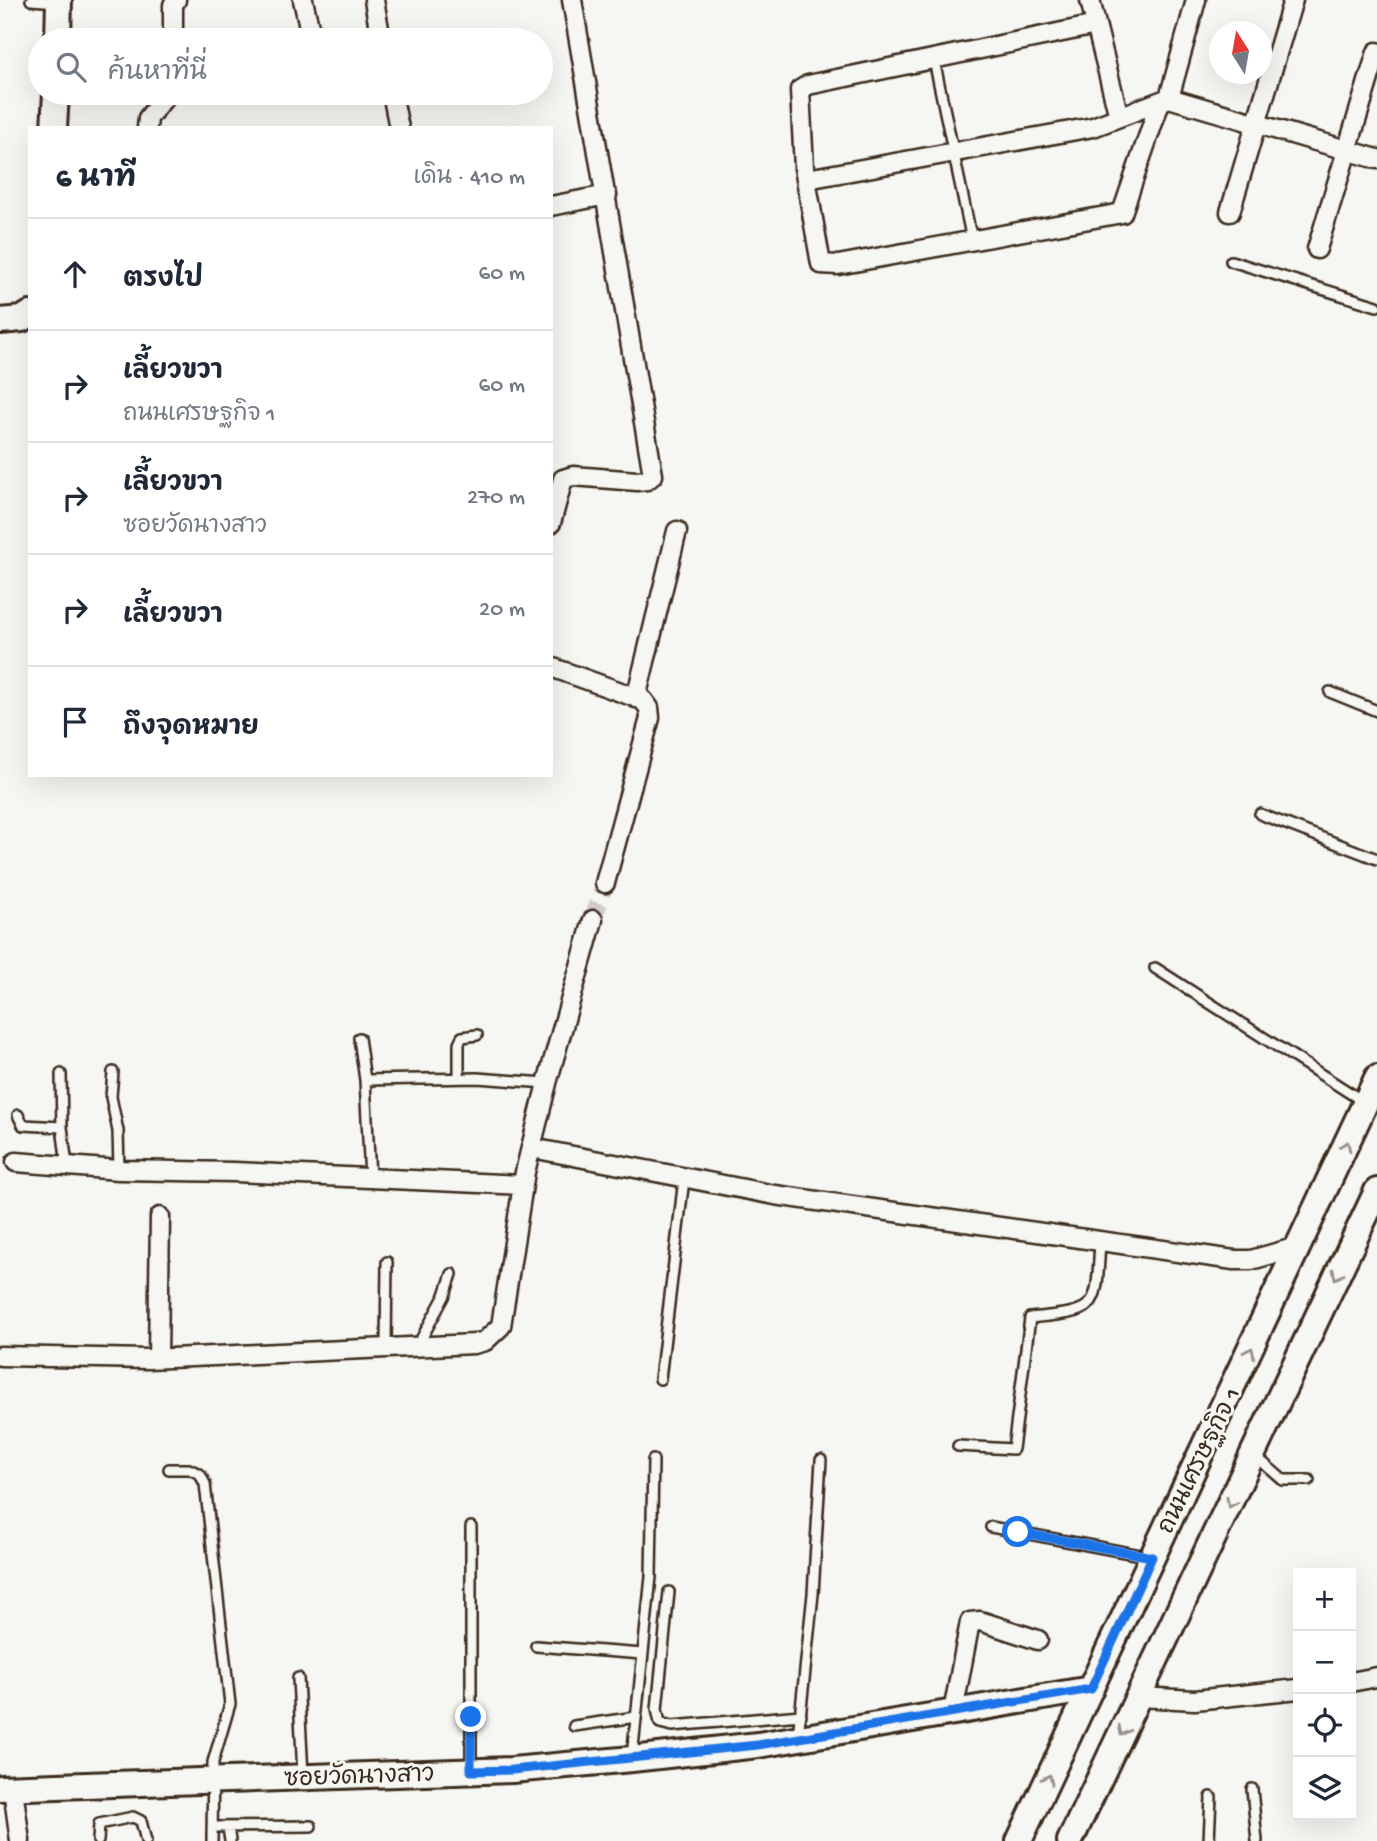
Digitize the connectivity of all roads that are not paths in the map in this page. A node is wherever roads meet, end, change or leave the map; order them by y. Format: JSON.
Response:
{"nodes":[{"id":1,"x":31,"y":0,"type":"edge"},
{"id":2,"x":176,"y":0,"type":"edge"},
{"id":3,"x":303,"y":0,"type":"edge"},
{"id":4,"x":374,"y":0,"type":"edge"},
{"id":5,"x":572,"y":0,"type":"edge"},
{"id":6,"x":1090,"y":0,"type":"edge"},
{"id":7,"x":1196,"y":0,"type":"edge"},
{"id":8,"x":1293,"y":0,"type":"edge"},
{"id":9,"x":59,"y":1,"type":"edge"},
{"id":10,"x":1096,"y":25,"type":"junction"},
{"id":11,"x":58,"y":28,"type":"edge"},
{"id":12,"x":173,"y":28,"type":"edge"},
{"id":13,"x":309,"y":28,"type":"edge"},
{"id":14,"x":380,"y":28,"type":"edge"},
{"id":15,"x":1377,"y":52,"type":"edge"},
{"id":16,"x":934,"y":60,"type":"junction"},
{"id":17,"x":1165,"y":100,"type":"junction"},
{"id":18,"x":55,"y":105,"type":"edge"},
{"id":19,"x":159,"y":105,"type":"edge"},
{"id":20,"x":394,"y":105,"type":"edge"},
{"id":21,"x":1119,"y":117,"type":"junction"},
{"id":22,"x":1257,"y":124,"type":"junction"},
{"id":23,"x":54,"y":126,"type":"edge"},
{"id":24,"x":147,"y":126,"type":"edge"},
{"id":25,"x":399,"y":126,"type":"edge"},
{"id":26,"x":1349,"y":150,"type":"junction"},
{"id":27,"x":953,"y":153,"type":"junction"},
{"id":28,"x":1377,"y":159,"type":"edge"},
{"id":29,"x":807,"y":179,"type":"junction"},
{"id":30,"x":607,"y":195,"type":"junction"},
{"id":31,"x":553,"y":206,"type":"edge"},
{"id":32,"x":1230,"y":212,"type":"dead end"},
{"id":33,"x":972,"y":240,"type":"junction"},
{"id":34,"x":1317,"y":249,"type":"dead end"},
{"id":35,"x":1231,"y":261,"type":"dead end"},
{"id":36,"x":1377,"y":306,"type":"edge"},
{"id":37,"x":28,"y":315,"type":"edge"},
{"id":38,"x":0,"y":321,"type":"edge"},
{"id":39,"x":553,"y":516,"type":"edge"},
{"id":40,"x":677,"y":531,"type":"dead end"},
{"id":41,"x":553,"y":668,"type":"edge"},
{"id":42,"x":1330,"y":692,"type":"dead end"},
{"id":43,"x":636,"y":698,"type":"junction"},
{"id":44,"x":1377,"y":711,"type":"edge"},
{"id":45,"x":1260,"y":814,"type":"dead end"},
{"id":46,"x":1377,"y":859,"type":"edge"},
{"id":47,"x":605,"y":883,"type":"tunnel mouth"},
{"id":48,"x":593,"y":920,"type":"tunnel mouth"},
{"id":49,"x":1155,"y":968,"type":"dead end"},
{"id":50,"x":477,"y":1035,"type":"dead end"},
{"id":51,"x":359,"y":1038,"type":"dead end"},
{"id":52,"x":113,"y":1072,"type":"dead end"},
{"id":53,"x":61,"y":1074,"type":"dead end"},
{"id":54,"x":459,"y":1078,"type":"junction"},
{"id":55,"x":1377,"y":1078,"type":"edge"},
{"id":56,"x":365,"y":1080,"type":"junction"},
{"id":57,"x":547,"y":1083,"type":"junction"},
{"id":58,"x":1366,"y":1103,"type":"junction"},
{"id":59,"x":18,"y":1115,"type":"dead end"},
{"id":60,"x":62,"y":1128,"type":"junction"},
{"id":61,"x":532,"y":1148,"type":"junction"},
{"id":62,"x":16,"y":1162,"type":"dead end"},
{"id":63,"x":67,"y":1165,"type":"junction"},
{"id":64,"x":119,"y":1170,"type":"junction"},
{"id":65,"x":370,"y":1178,"type":"junction"},
{"id":66,"x":684,"y":1179,"type":"junction"},
{"id":67,"x":523,"y":1185,"type":"junction"},
{"id":68,"x":1377,"y":1191,"type":"edge"},
{"id":69,"x":160,"y":1217,"type":"dead end"},
{"id":70,"x":1367,"y":1230,"type":"edge"},
{"id":71,"x":1100,"y":1241,"type":"junction"},
{"id":72,"x":1301,"y":1246,"type":"junction"},
{"id":73,"x":387,"y":1262,"type":"dead end"},
{"id":74,"x":452,"y":1274,"type":"dead end"},
{"id":75,"x":386,"y":1346,"type":"junction"},
{"id":76,"x":417,"y":1347,"type":"junction"},
{"id":77,"x":0,"y":1356,"type":"edge"},
{"id":78,"x":158,"y":1357,"type":"junction"},
{"id":79,"x":660,"y":1379,"type":"dead end"},
{"id":80,"x":958,"y":1446,"type":"dead end"},
{"id":81,"x":1254,"y":1454,"type":"junction"},
{"id":82,"x":653,"y":1460,"type":"dead end"},
{"id":83,"x":821,"y":1460,"type":"dead end"},
{"id":84,"x":169,"y":1469,"type":"dead end"},
{"id":85,"x":1310,"y":1480,"type":"dead end"},
{"id":86,"x":471,"y":1527,"type":"dead end"},
{"id":87,"x":991,"y":1527,"type":"dead end"},
{"id":88,"x":1152,"y":1557,"type":"junction"},
{"id":89,"x":669,"y":1592,"type":"dead end"},
{"id":90,"x":1038,"y":1640,"type":"dead end"},
{"id":91,"x":536,"y":1646,"type":"dead end"},
{"id":92,"x":643,"y":1654,"type":"junction"},
{"id":93,"x":1377,"y":1677,"type":"edge"},
{"id":94,"x":298,"y":1678,"type":"dead end"},
{"id":95,"x":1356,"y":1681,"type":"edge"},
{"id":96,"x":1091,"y":1689,"type":"junction"},
{"id":97,"x":1293,"y":1690,"type":"edge"},
{"id":98,"x":1139,"y":1697,"type":"junction"},
{"id":99,"x":953,"y":1712,"type":"junction"},
{"id":100,"x":636,"y":1717,"type":"junction"},
{"id":101,"x":574,"y":1726,"type":"dead end"},
{"id":102,"x":799,"y":1727,"type":"junction"},
{"id":103,"x":632,"y":1759,"type":"junction"},
{"id":104,"x":471,"y":1771,"type":"junction"},
{"id":105,"x":303,"y":1776,"type":"junction"},
{"id":106,"x":213,"y":1780,"type":"junction"},
{"id":107,"x":7,"y":1788,"type":"edge"},
{"id":108,"x":1252,"y":1789,"type":"dead end"},
{"id":109,"x":1211,"y":1797,"type":"dead end"},
{"id":110,"x":311,"y":1826,"type":"dead end"},
{"id":111,"x":213,"y":1827,"type":"junction"},
{"id":112,"x":228,"y":1827,"type":"junction"},
{"id":113,"x":1078,"y":1834,"type":"edge"},
{"id":114,"x":20,"y":1841,"type":"edge"},
{"id":115,"x":98,"y":1841,"type":"edge"},
{"id":116,"x":146,"y":1841,"type":"edge"},
{"id":117,"x":212,"y":1841,"type":"edge"},
{"id":118,"x":230,"y":1841,"type":"edge"},
{"id":119,"x":1019,"y":1841,"type":"edge"},
{"id":120,"x":1209,"y":1841,"type":"edge"},
{"id":121,"x":1257,"y":1841,"type":"edge"}],
"edges":[{"from":1,"to":9,"type":"lane"},
{"from":2,"to":12,"type":"street"},
{"from":3,"to":13,"type":"street"},
{"from":4,"to":14,"type":"street"},
{"from":5,"to":30,"type":"street"},
{"from":6,"to":10,"type":"street"},
{"from":7,"to":17,"type":"street"},
{"from":8,"to":22,"type":"street"},
{"from":9,"to":11,"type":"main road"},
{"from":10,"to":16,"type":"street"},
{"from":10,"to":21,"type":"street"},
{"from":15,"to":26,"type":"street"},
{"from":16,"to":27,"type":"lane"},
{"from":16,"to":29,"type":"street"},
{"from":17,"to":21,"type":"street"},
{"from":17,"to":22,"type":"street"},
{"from":17,"to":33,"type":"street"},
{"from":18,"to":23,"type":"main road"},
{"from":19,"to":24,"type":"street"},
{"from":20,"to":25,"type":"street"},
{"from":21,"to":27,"type":"street"},
{"from":22,"to":26,"type":"street"},
{"from":22,"to":32,"type":"street"},
{"from":26,"to":28,"type":"street"},
{"from":26,"to":34,"type":"street"},
{"from":27,"to":29,"type":"street"},
{"from":27,"to":33,"type":"lane"},
{"from":29,"to":33,"type":"street"},
{"from":30,"to":31,"type":"street"},
{"from":30,"to":39,"type":"street"},
{"from":35,"to":36,"type":"lane"},
{"from":37,"to":38,"type":"main road"},
{"from":40,"to":43,"type":"street"},
{"from":41,"to":43,"type":"street"},
{"from":42,"to":44,"type":"lane"},
{"from":43,"to":47,"type":"street"},
{"from":45,"to":46,"type":"lane"},
{"from":48,"to":57,"type":"street"},
{"from":49,"to":58,"type":"lane"},
{"from":50,"to":54,"type":"lane"},
{"from":51,"to":56,"type":"lane"},
{"from":52,"to":64,"type":"lane"},
{"from":53,"to":60,"type":"lane"},
{"from":54,"to":56,"type":"lane"},
{"from":54,"to":57,"type":"lane"},
{"from":55,"to":58,"type":"main road","name":"ถนนเศรษฐกิจ 1"},
{"from":56,"to":65,"type":"lane"},
{"from":57,"to":61,"type":"street"},
{"from":72,"to":58,"type":"main road","name":"ถนนเศรษฐกิจ 1","one_way":true},
{"from":59,"to":60,"type":"lane"},
{"from":60,"to":63,"type":"lane"},
{"from":61,"to":66,"type":"street"},
{"from":61,"to":67,"type":"street"},
{"from":62,"to":63,"type":"street"},
{"from":63,"to":64,"type":"street"},
{"from":64,"to":65,"type":"street"},
{"from":65,"to":67,"type":"street"},
{"from":66,"to":71,"type":"street"},
{"from":66,"to":79,"type":"lane"},
{"from":67,"to":76,"type":"street"},
{"from":68,"to":70,"type":"main road","name":"ถนนเศรษฐกิจ 1"},
{"from":69,"to":78,"type":"street"},
{"from":70,"to":81,"type":"main road","name":"ถนนเศรษฐกิจ 1","one_way":true},
{"from":71,"to":72,"type":"street"},
{"from":71,"to":80,"type":"lane"},
{"from":88,"to":72,"type":"main road","name":"ถนนเศรษฐกิจ 1","one_way":true},
{"from":73,"to":75,"type":"lane"},
{"from":74,"to":76,"type":"lane"},
{"from":75,"to":76,"type":"street"},
{"from":75,"to":78,"type":"street"},
{"from":77,"to":78,"type":"street"},
{"from":81,"to":85,"type":"lane"},
{"from":81,"to":98,"type":"main road","name":"ถนนเศรษฐกิจ 1","one_way":true},
{"from":82,"to":92,"type":"lane"},
{"from":83,"to":102,"type":"lane"},
{"from":84,"to":106,"type":"lane"},
{"from":86,"to":104,"type":"lane"},
{"from":87,"to":88,"type":"lane"},
{"from":88,"to":96,"type":"main road","name":"ถนนเศรษฐกิจ 1"},
{"from":89,"to":102,"type":"lane"},
{"from":90,"to":99,"type":"street"},
{"from":91,"to":92,"type":"lane"},
{"from":92,"to":100,"type":"lane"},
{"from":93,"to":95,"type":"street"},
{"from":94,"to":105,"type":"lane"},
{"from":96,"to":99,"type":"main road","name":"ซอยวัดนางสาว"},
{"from":119,"to":96,"type":"main road","name":"ถนนเศรษฐกิจ 1","one_way":true},
{"from":97,"to":98,"type":"street"},
{"from":98,"to":113,"type":"main road","name":"ถนนเศรษฐกิจ 1","one_way":true},
{"from":99,"to":102,"type":"main road","name":"ซอยวัดนางสาว"},
{"from":100,"to":101,"type":"lane"},
{"from":100,"to":103,"type":"lane"},
{"from":102,"to":103,"type":"main road","name":"ซอยวัดนางสาว"},
{"from":103,"to":104,"type":"main road","name":"ซอยวัดนางสาว"},
{"from":104,"to":105,"type":"main road","name":"ซอยวัดนางสาว"},
{"from":105,"to":106,"type":"main road","name":"ซอยวัดนางสาว"},
{"from":106,"to":107,"type":"main road","name":"ซอยวัดนางสาว"},
{"from":106,"to":111,"type":"lane"},
{"from":107,"to":114,"type":"street"},
{"from":108,"to":121,"type":"lane"},
{"from":109,"to":120,"type":"lane"},
{"from":110,"to":112,"type":"lane"},
{"from":111,"to":112,"type":"lane"},
{"from":111,"to":117,"type":"lane"},
{"from":112,"to":118,"type":"lane"},
{"from":115,"to":116,"type":"lane"}]}
